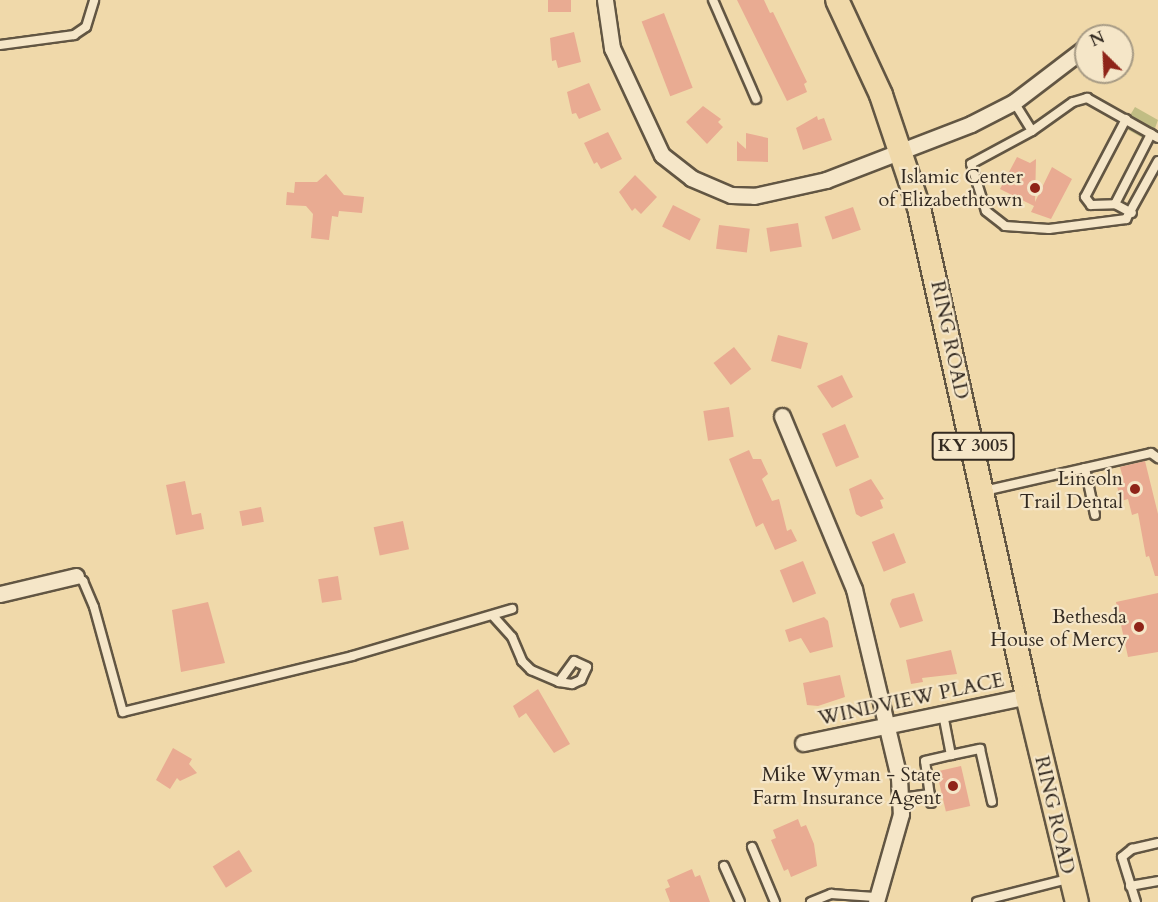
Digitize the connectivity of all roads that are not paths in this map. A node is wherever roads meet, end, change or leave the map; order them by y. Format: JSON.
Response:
{"nodes":[{"id":1,"x":94,"y":0,"type":"edge"},
{"id":2,"x":605,"y":0,"type":"edge"},
{"id":3,"x":713,"y":0,"type":"edge"},
{"id":4,"x":837,"y":0,"type":"edge"},
{"id":5,"x":0,"y":45,"type":"edge"},
{"id":6,"x":1074,"y":56,"type":"edge"},
{"id":7,"x":756,"y":99,"type":"dead end"},
{"id":8,"x":1014,"y":102,"type":"junction"},
{"id":9,"x":1126,"y":119,"type":"junction"},
{"id":10,"x":1032,"y":131,"type":"junction"},
{"id":11,"x":1154,"y":136,"type":"edge"},
{"id":12,"x":903,"y":152,"type":"junction"},
{"id":13,"x":1158,"y":161,"type":"edge"},
{"id":14,"x":1115,"y":204,"type":"junction"},
{"id":15,"x":1132,"y":213,"type":"junction"},
{"id":16,"x":782,"y":416,"type":"dead end"},
{"id":17,"x":1158,"y":458,"type":"edge"},
{"id":18,"x":1085,"y":468,"type":"junction"},
{"id":19,"x":983,"y":491,"type":"junction"},
{"id":20,"x":1095,"y":515,"type":"dead end"},
{"id":21,"x":76,"y":576,"type":"joint"},
{"id":22,"x":0,"y":594,"type":"edge"},
{"id":23,"x":512,"y":609,"type":"dead end"},
{"id":24,"x":494,"y":617,"type":"junction"},
{"id":25,"x":559,"y":682,"type":"dead end"},
{"id":26,"x":1027,"y":696,"type":"junction"},
{"id":27,"x":943,"y":714,"type":"junction"},
{"id":28,"x":886,"y":725,"type":"junction"},
{"id":29,"x":803,"y":743,"type":"dead end"},
{"id":30,"x":951,"y":755,"type":"junction"},
{"id":31,"x":930,"y":794,"type":"junction"},
{"id":32,"x":902,"y":798,"type":"junction"},
{"id":33,"x":992,"y":802,"type":"dead end"},
{"id":34,"x":931,"y":803,"type":"dead end"},
{"id":35,"x":1158,"y":843,"type":"edge"},
{"id":36,"x":752,"y":847,"type":"dead end"},
{"id":37,"x":724,"y":866,"type":"dead end"},
{"id":38,"x":1070,"y":879,"type":"junction"},
{"id":39,"x":1158,"y":881,"type":"edge"},
{"id":40,"x":1130,"y":886,"type":"junction"},
{"id":41,"x":1009,"y":898,"type":"edge"},
{"id":42,"x":875,"y":899,"type":"edge"},
{"id":43,"x":740,"y":902,"type":"edge"},
{"id":44,"x":775,"y":902,"type":"edge"},
{"id":45,"x":811,"y":902,"type":"edge"},
{"id":46,"x":977,"y":902,"type":"edge"},
{"id":47,"x":1077,"y":902,"type":"edge"},
{"id":48,"x":1136,"y":902,"type":"edge"}],
"edges":[{"from":1,"to":5,"type":"lane"},
{"from":2,"to":12,"type":"street"},
{"from":3,"to":7,"type":"lane"},
{"from":4,"to":12,"type":"main road","name":"RING ROAD","number":"KY 3005"},
{"from":6,"to":8,"type":"street"},
{"from":8,"to":10,"type":"lane"},
{"from":8,"to":12,"type":"street"},
{"from":9,"to":10,"type":"lane"},
{"from":9,"to":11,"type":"lane"},
{"from":9,"to":14,"type":"lane"},
{"from":10,"to":15,"type":"lane"},
{"from":11,"to":14,"type":"lane"},
{"from":12,"to":19,"type":"main road","name":"RING ROAD","number":"KY 3005"},
{"from":13,"to":15,"type":"lane"},
{"from":14,"to":15,"type":"lane"},
{"from":16,"to":28,"type":"street"},
{"from":17,"to":18,"type":"lane"},
{"from":18,"to":19,"type":"lane"},
{"from":18,"to":20,"type":"lane"},
{"from":19,"to":26,"type":"main road","name":"RING ROAD","number":"KY 3005"},
{"from":21,"to":22,"type":"street"},
{"from":21,"to":24,"type":"lane"},
{"from":23,"to":24,"type":"lane"},
{"from":24,"to":25,"type":"lane"},
{"from":26,"to":27,"type":"street","name":"WINDVIEW PLACE"},
{"from":26,"to":38,"type":"main road","name":"RING ROAD","number":"KY 3005"},
{"from":27,"to":28,"type":"street","name":"WINDVIEW PLACE"},
{"from":27,"to":30,"type":"lane"},
{"from":28,"to":29,"type":"street","name":"WINDVIEW PLACE"},
{"from":28,"to":32,"type":"street"},
{"from":30,"to":31,"type":"lane"},
{"from":30,"to":33,"type":"lane"},
{"from":31,"to":32,"type":"lane"},
{"from":31,"to":34,"type":"lane"},
{"from":32,"to":42,"type":"street"},
{"from":35,"to":40,"type":"lane"},
{"from":36,"to":44,"type":"lane"},
{"from":37,"to":43,"type":"lane"},
{"from":38,"to":41,"type":"lane"},
{"from":38,"to":47,"type":"main road","name":"RING ROAD","number":"KY 3005"},
{"from":39,"to":40,"type":"lane"},
{"from":40,"to":48,"type":"lane"},
{"from":41,"to":46,"type":"lane"},
{"from":42,"to":45,"type":"lane"}]}
